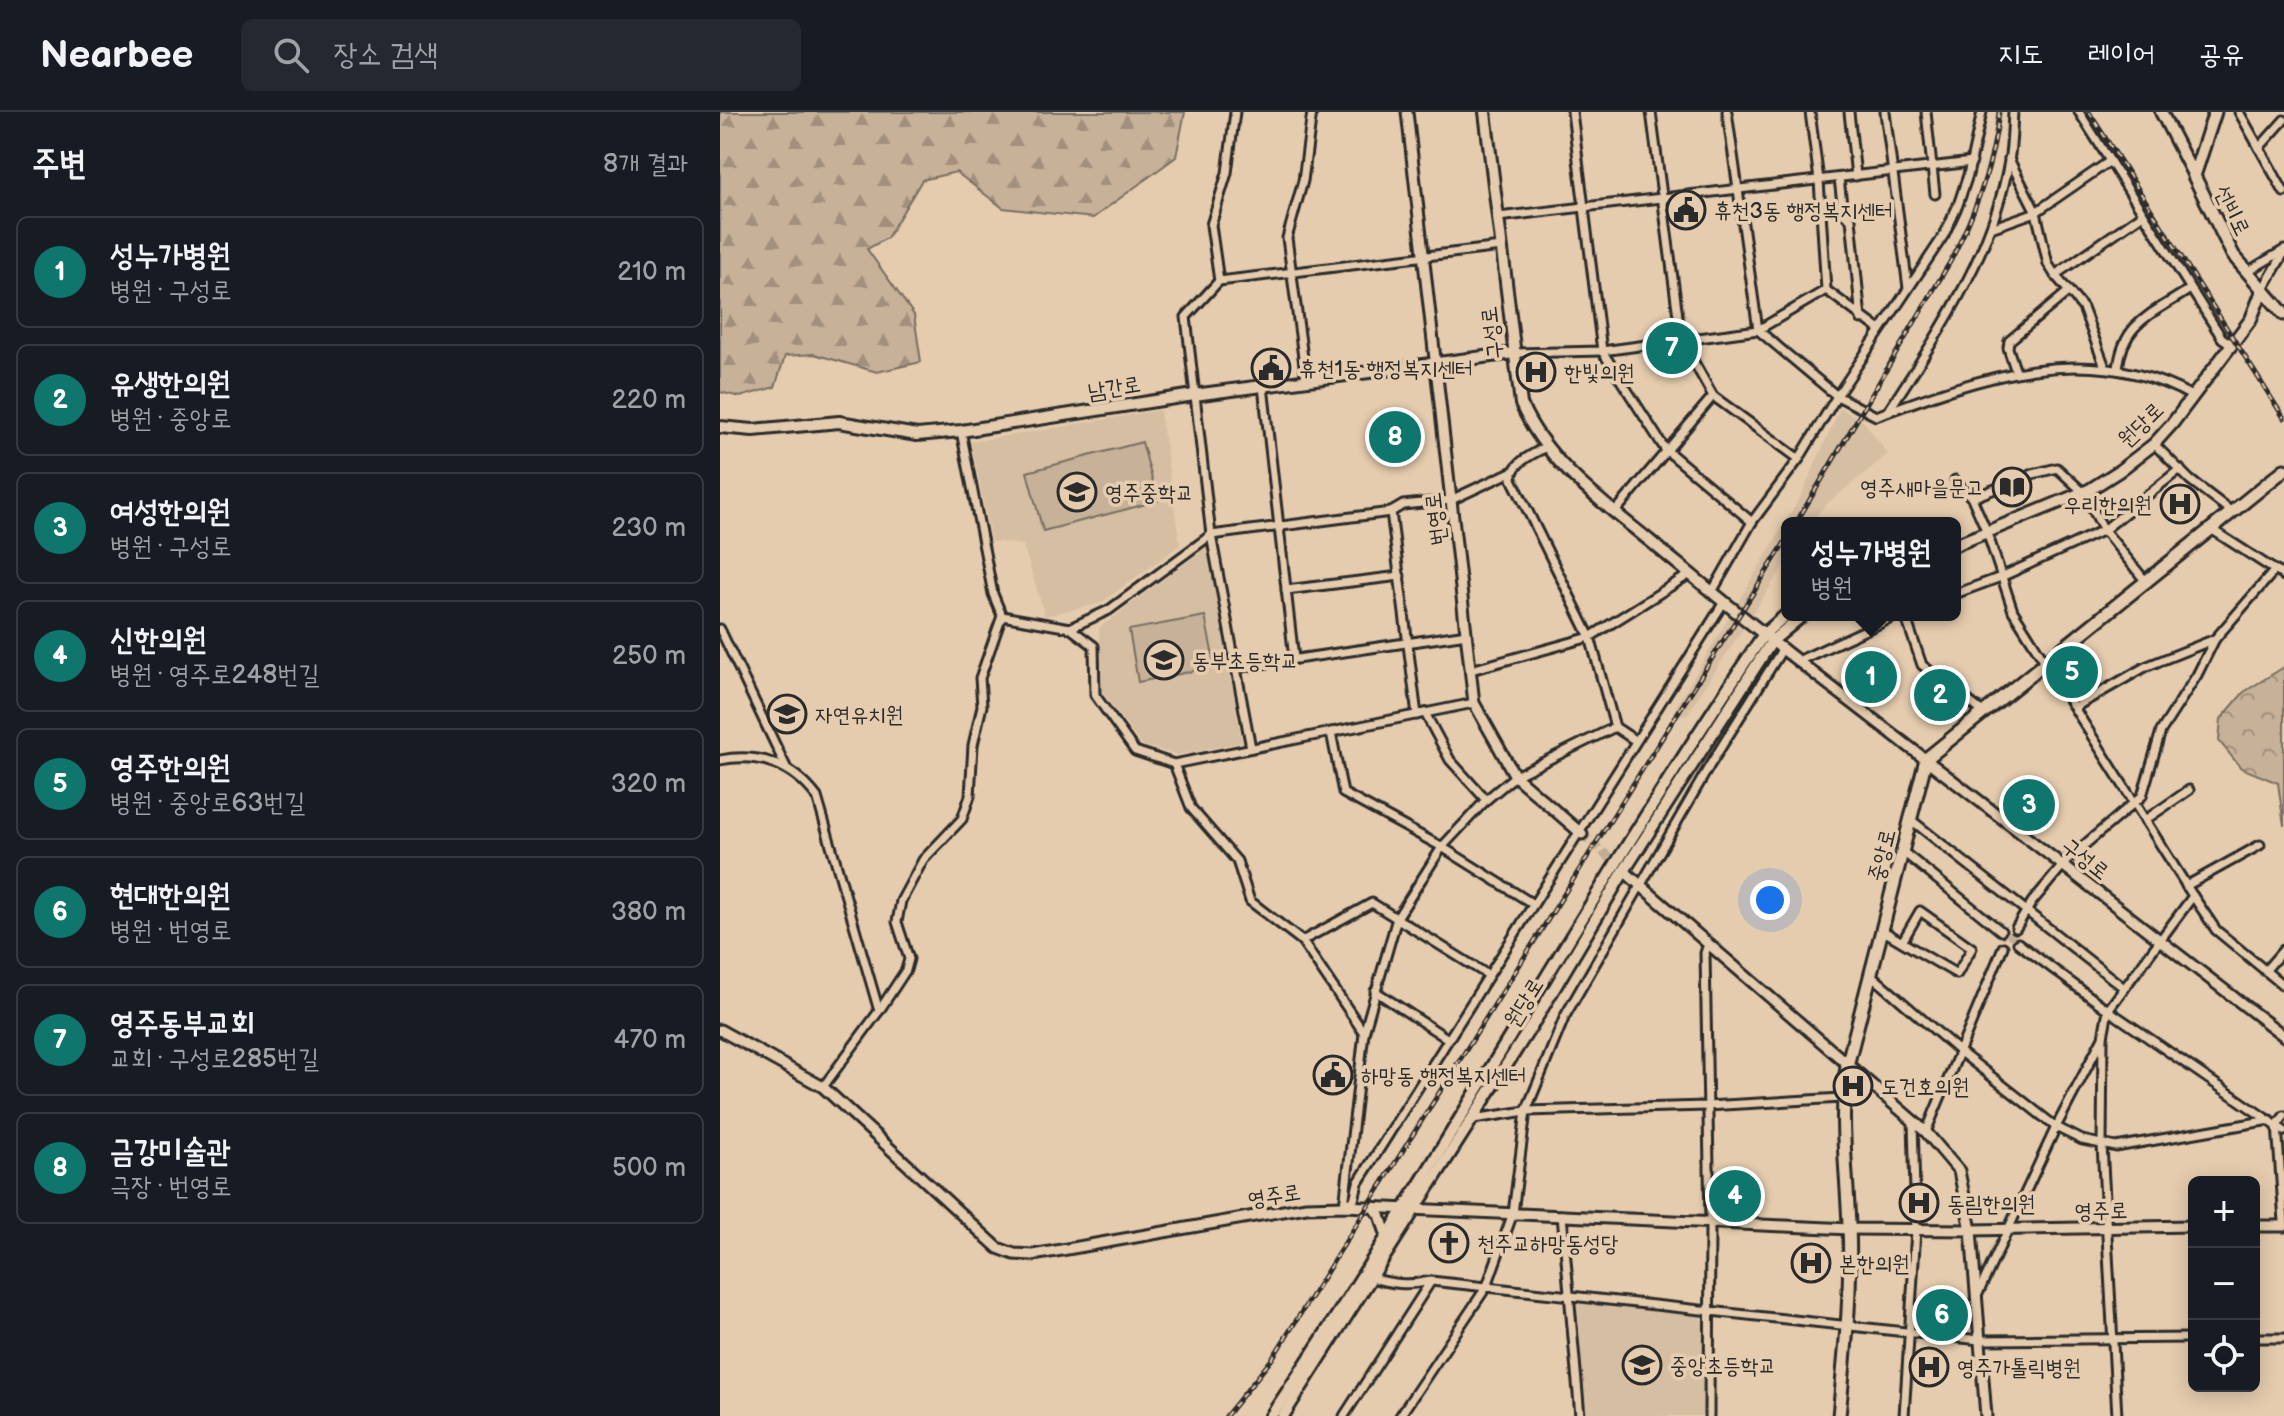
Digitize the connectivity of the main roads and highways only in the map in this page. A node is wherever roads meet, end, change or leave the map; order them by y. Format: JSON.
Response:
{"nodes":[{"id":1,"x":1485,"y":112,"type":"edge"},
{"id":2,"x":2161,"y":112,"type":"edge"},
{"id":3,"x":2215,"y":112,"type":"edge"},
{"id":4,"x":2194,"y":176,"type":"junction"},
{"id":5,"x":2262,"y":291,"type":"junction"},
{"id":6,"x":2284,"y":314,"type":"edge"},
{"id":7,"x":1514,"y":353,"type":"junction"},
{"id":8,"x":720,"y":427,"type":"edge"},
{"id":9,"x":2284,"y":470,"type":"edge"},
{"id":10,"x":1961,"y":543,"type":"edge"},
{"id":11,"x":1781,"y":621,"type":"edge"},
{"id":12,"x":1793,"y":621,"type":"edge"},
{"id":13,"x":1768,"y":637,"type":"junction"},
{"id":14,"x":1408,"y":1210,"type":"junction"},
{"id":15,"x":1367,"y":1277,"type":"junction"},
{"id":16,"x":1271,"y":1416,"type":"edge"},
{"id":17,"x":1283,"y":1416,"type":"edge"},
{"id":18,"x":1839,"y":1416,"type":"edge"}],
"edges":[{"from":1,"to":7,"type":"main road","name":"구성로"},
{"from":2,"to":4,"type":"main road","name":"선비로"},
{"from":3,"to":4,"type":"main road"},
{"from":4,"to":5,"type":"main road","name":"선비로"},
{"from":5,"to":6,"type":"main road","name":"선비로"},
{"from":5,"to":10,"type":"main road","name":"원당로"},
{"from":7,"to":8,"type":"main road","name":"남간로"},
{"from":7,"to":13,"type":"main road","name":"구성로"},
{"from":9,"to":18,"type":"main road","name":"중앙로"},
{"from":11,"to":13,"type":"main road","name":"원당로"},
{"from":12,"to":13,"type":"main road","name":"원당로"},
{"from":13,"to":14,"type":"main road","name":"원당로"},
{"from":13,"to":14,"type":"main road","name":"원당로"},
{"from":14,"to":15,"type":"main road","name":"원당로"},
{"from":14,"to":15,"type":"main road","name":"원당로"},
{"from":15,"to":16,"type":"main road","name":"원당로"},
{"from":15,"to":17,"type":"main road","name":"원당로"}]}
